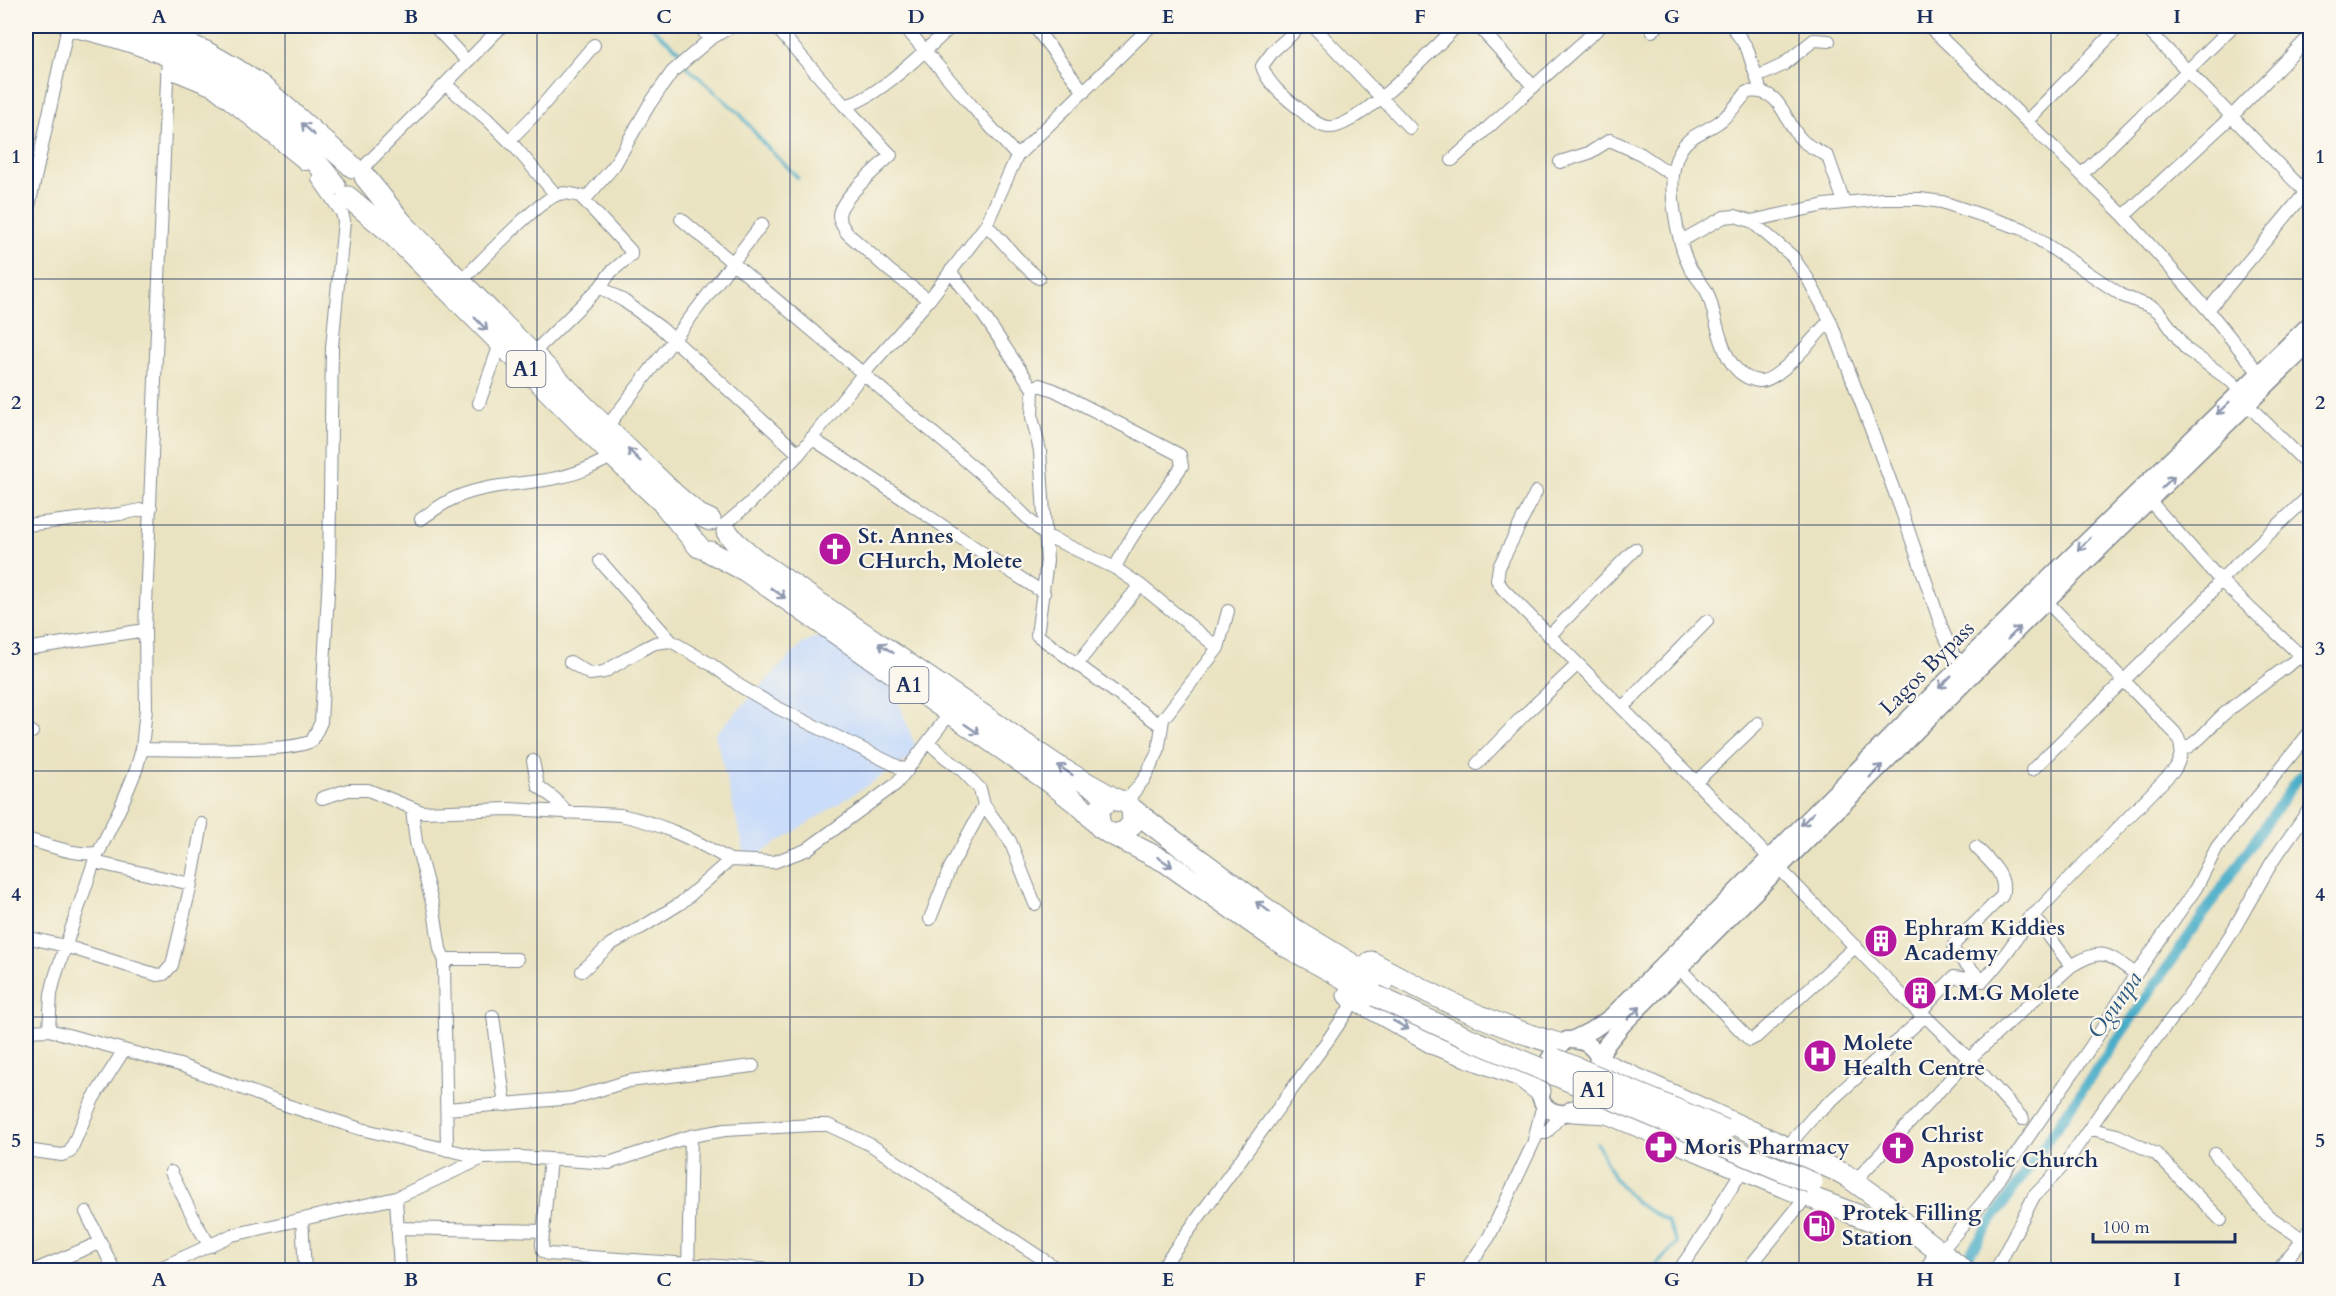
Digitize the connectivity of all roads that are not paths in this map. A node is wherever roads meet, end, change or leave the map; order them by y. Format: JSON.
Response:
{"nodes":[{"id":1,"x":70,"y":26,"type":"edge"},
{"id":2,"x":142,"y":26,"type":"edge"},
{"id":3,"x":434,"y":26,"type":"edge"},
{"id":4,"x":502,"y":26,"type":"edge"},
{"id":5,"x":699,"y":26,"type":"edge"},
{"id":6,"x":732,"y":26,"type":"edge"},
{"id":7,"x":775,"y":26,"type":"edge"},
{"id":8,"x":904,"y":26,"type":"edge"},
{"id":9,"x":952,"y":26,"type":"edge"},
{"id":10,"x":1034,"y":26,"type":"edge"},
{"id":11,"x":1151,"y":26,"type":"edge"},
{"id":12,"x":1301,"y":26,"type":"edge"},
{"id":13,"x":1313,"y":26,"type":"edge"},
{"id":14,"x":1457,"y":26,"type":"edge"},
{"id":15,"x":1478,"y":26,"type":"edge"},
{"id":16,"x":1601,"y":26,"type":"edge"},
{"id":17,"x":1732,"y":26,"type":"edge"},
{"id":18,"x":1929,"y":26,"type":"edge"},
{"id":19,"x":2120,"y":26,"type":"edge"},
{"id":20,"x":2144,"y":26,"type":"edge"},
{"id":21,"x":2233,"y":26,"type":"edge"},
{"id":22,"x":2310,"y":36,"type":"edge"},
{"id":23,"x":710,"y":39,"type":"junction"},
{"id":24,"x":1829,"y":41,"type":"dead end"},
{"id":25,"x":594,"y":45,"type":"dead end"},
{"id":26,"x":925,"y":50,"type":"junction"},
{"id":27,"x":467,"y":61,"type":"junction"},
{"id":28,"x":168,"y":63,"type":"junction"},
{"id":29,"x":2187,"y":71,"type":"junction"},
{"id":30,"x":1758,"y":77,"type":"junction"},
{"id":31,"x":446,"y":85,"type":"junction"},
{"id":32,"x":1533,"y":86,"type":"junction"},
{"id":33,"x":1084,"y":92,"type":"junction"},
{"id":34,"x":1760,"y":92,"type":"junction"},
{"id":35,"x":1381,"y":99,"type":"junction"},
{"id":36,"x":844,"y":105,"type":"junction"},
{"id":37,"x":2232,"y":116,"type":"junction"},
{"id":38,"x":2027,"y":121,"type":"junction"},
{"id":39,"x":1410,"y":128,"type":"dead end"},
{"id":40,"x":509,"y":141,"type":"junction"},
{"id":41,"x":1017,"y":156,"type":"junction"},
{"id":42,"x":1452,"y":160,"type":"dead end"},
{"id":43,"x":1560,"y":162,"type":"dead end"},
{"id":44,"x":359,"y":172,"type":"junction"},
{"id":45,"x":2082,"y":174,"type":"junction"},
{"id":46,"x":1672,"y":175,"type":"junction"},
{"id":47,"x":341,"y":191,"type":"junction"},
{"id":48,"x":2309,"y":191,"type":"edge"},
{"id":49,"x":555,"y":195,"type":"junction"},
{"id":50,"x":581,"y":197,"type":"junction"},
{"id":51,"x":1844,"y":202,"type":"junction"},
{"id":52,"x":2124,"y":216,"type":"junction"},
{"id":53,"x":681,"y":219,"type":"dead end"},
{"id":54,"x":26,"y":220,"type":"edge"},
{"id":55,"x":1751,"y":221,"type":"junction"},
{"id":56,"x":762,"y":224,"type":"dead end"},
{"id":57,"x":986,"y":225,"type":"junction"},
{"id":58,"x":1681,"y":242,"type":"junction"},
{"id":59,"x":732,"y":263,"type":"junction"},
{"id":60,"x":950,"y":271,"type":"junction"},
{"id":61,"x":1039,"y":278,"type":"dead end"},
{"id":62,"x":460,"y":282,"type":"junction"},
{"id":63,"x":600,"y":287,"type":"junction"},
{"id":64,"x":929,"y":300,"type":"junction"},
{"id":65,"x":2208,"y":310,"type":"junction"},
{"id":66,"x":1830,"y":320,"type":"junction"},
{"id":67,"x":2310,"y":324,"type":"edge"},
{"id":68,"x":673,"y":339,"type":"junction"},
{"id":69,"x":2310,"y":343,"type":"edge"},
{"id":70,"x":500,"y":344,"type":"junction"},
{"id":71,"x":532,"y":354,"type":"junction"},
{"id":72,"x":863,"y":374,"type":"junction"},
{"id":73,"x":2263,"y":378,"type":"junction"},
{"id":74,"x":1033,"y":389,"type":"junction"},
{"id":75,"x":2244,"y":398,"type":"junction"},
{"id":76,"x":479,"y":403,"type":"dead end"},
{"id":77,"x":606,"y":428,"type":"junction"},
{"id":78,"x":811,"y":438,"type":"junction"},
{"id":79,"x":799,"y":454,"type":"junction"},
{"id":80,"x":613,"y":456,"type":"junction"},
{"id":81,"x":2310,"y":467,"type":"edge"},
{"id":82,"x":1536,"y":492,"type":"dead end"},
{"id":83,"x":2310,"y":495,"type":"edge"},
{"id":84,"x":2150,"y":500,"type":"junction"},
{"id":85,"x":151,"y":508,"type":"junction"},
{"id":86,"x":422,"y":519,"type":"dead end"},
{"id":87,"x":26,"y":525,"type":"edge"},
{"id":88,"x":720,"y":525,"type":"junction"},
{"id":89,"x":1046,"y":535,"type":"junction"},
{"id":90,"x":1635,"y":549,"type":"dead end"},
{"id":91,"x":704,"y":550,"type":"junction"},
{"id":92,"x":600,"y":561,"type":"dead end"},
{"id":93,"x":1114,"y":568,"type":"junction"},
{"id":94,"x":2220,"y":580,"type":"junction"},
{"id":95,"x":1140,"y":585,"type":"junction"},
{"id":96,"x":1044,"y":593,"type":"junction"},
{"id":97,"x":2046,"y":601,"type":"junction"},
{"id":98,"x":1228,"y":610,"type":"dead end"},
{"id":99,"x":1707,"y":621,"type":"dead end"},
{"id":100,"x":145,"y":630,"type":"junction"},
{"id":101,"x":1549,"y":636,"type":"junction"},
{"id":102,"x":670,"y":641,"type":"junction"},
{"id":103,"x":2310,"y":646,"type":"edge"},
{"id":104,"x":1218,"y":648,"type":"junction"},
{"id":105,"x":26,"y":649,"type":"edge"},
{"id":106,"x":2301,"y":656,"type":"junction"},
{"id":107,"x":570,"y":662,"type":"dead end"},
{"id":108,"x":1078,"y":663,"type":"junction"},
{"id":109,"x":1578,"y":664,"type":"junction"},
{"id":110,"x":1963,"y":664,"type":"junction"},
{"id":111,"x":2310,"y":667,"type":"edge"},
{"id":112,"x":2123,"y":681,"type":"junction"},
{"id":113,"x":1622,"y":708,"type":"junction"},
{"id":114,"x":950,"y":713,"type":"junction"},
{"id":115,"x":1758,"y":723,"type":"dead end"},
{"id":116,"x":1161,"y":725,"type":"junction"},
{"id":117,"x":2310,"y":732,"type":"edge"},
{"id":118,"x":928,"y":742,"type":"junction"},
{"id":119,"x":142,"y":749,"type":"junction"},
{"id":120,"x":2182,"y":750,"type":"junction"},
{"id":121,"x":533,"y":761,"type":"dead end"},
{"id":122,"x":1477,"y":764,"type":"dead end"},
{"id":123,"x":2032,"y":770,"type":"dead end"},
{"id":124,"x":907,"y":771,"type":"junction"},
{"id":125,"x":1696,"y":782,"type":"junction"},
{"id":126,"x":322,"y":798,"type":"dead end"},
{"id":127,"x":1124,"y":803,"type":"junction"},
{"id":128,"x":984,"y":805,"type":"junction"},
{"id":129,"x":2310,"y":808,"type":"edge"},
{"id":130,"x":412,"y":809,"type":"junction"},
{"id":131,"x":567,"y":813,"type":"junction"},
{"id":132,"x":202,"y":824,"type":"dead end"},
{"id":133,"x":1107,"y":831,"type":"junction"},
{"id":134,"x":26,"y":839,"type":"edge"},
{"id":135,"x":1976,"y":847,"type":"dead end"},
{"id":136,"x":96,"y":858,"type":"junction"},
{"id":137,"x":730,"y":860,"type":"junction"},
{"id":138,"x":1774,"y":863,"type":"junction"},
{"id":139,"x":191,"y":885,"type":"junction"},
{"id":140,"x":1035,"y":904,"type":"dead end"},
{"id":141,"x":930,"y":919,"type":"dead end"},
{"id":142,"x":2028,"y":919,"type":"junction"},
{"id":143,"x":1287,"y":935,"type":"junction"},
{"id":144,"x":26,"y":937,"type":"edge"},
{"id":145,"x":65,"y":946,"type":"junction"},
{"id":146,"x":1856,"y":946,"type":"junction"},
{"id":147,"x":517,"y":959,"type":"dead end"},
{"id":148,"x":446,"y":961,"type":"junction"},
{"id":149,"x":2071,"y":966,"type":"junction"},
{"id":150,"x":1680,"y":969,"type":"junction"},
{"id":151,"x":582,"y":971,"type":"dead end"},
{"id":152,"x":2136,"y":974,"type":"junction"},
{"id":153,"x":1983,"y":981,"type":"junction"},
{"id":154,"x":1354,"y":1000,"type":"junction"},
{"id":155,"x":1922,"y":1014,"type":"junction"},
{"id":156,"x":493,"y":1016,"type":"dead end"},
{"id":157,"x":49,"y":1030,"type":"junction"},
{"id":158,"x":26,"y":1031,"type":"edge"},
{"id":159,"x":1566,"y":1042,"type":"junction"},
{"id":160,"x":124,"y":1050,"type":"junction"},
{"id":161,"x":1969,"y":1059,"type":"junction"},
{"id":162,"x":1599,"y":1060,"type":"junction"},
{"id":163,"x":753,"y":1066,"type":"dead end"},
{"id":164,"x":1543,"y":1097,"type":"junction"},
{"id":165,"x":505,"y":1105,"type":"junction"},
{"id":166,"x":447,"y":1109,"type":"junction"},
{"id":167,"x":1568,"y":1112,"type":"junction"},
{"id":168,"x":2023,"y":1119,"type":"dead end"},
{"id":169,"x":2091,"y":1129,"type":"junction"},
{"id":170,"x":1538,"y":1133,"type":"junction"},
{"id":171,"x":691,"y":1136,"type":"junction"},
{"id":172,"x":1683,"y":1143,"type":"junction"},
{"id":173,"x":1787,"y":1147,"type":"junction"},
{"id":174,"x":26,"y":1150,"type":"edge"},
{"id":175,"x":447,"y":1150,"type":"junction"},
{"id":176,"x":2215,"y":1154,"type":"dead end"},
{"id":177,"x":1529,"y":1156,"type":"junction"},
{"id":178,"x":483,"y":1158,"type":"junction"},
{"id":179,"x":550,"y":1159,"type":"junction"},
{"id":180,"x":171,"y":1172,"type":"dead end"},
{"id":181,"x":1740,"y":1174,"type":"junction"},
{"id":182,"x":1856,"y":1180,"type":"junction"},
{"id":183,"x":1810,"y":1187,"type":"junction"},
{"id":184,"x":396,"y":1198,"type":"junction"},
{"id":185,"x":86,"y":1212,"type":"dead end"},
{"id":186,"x":302,"y":1219,"type":"junction"},
{"id":187,"x":2221,"y":1220,"type":"dead end"},
{"id":188,"x":1902,"y":1227,"type":"junction"},
{"id":189,"x":397,"y":1228,"type":"junction"},
{"id":190,"x":544,"y":1231,"type":"junction"},
{"id":191,"x":2308,"y":1237,"type":"edge"},
{"id":192,"x":99,"y":1242,"type":"junction"},
{"id":193,"x":210,"y":1246,"type":"junction"},
{"id":194,"x":1942,"y":1264,"type":"edge"},
{"id":195,"x":688,"y":1268,"type":"edge"},
{"id":196,"x":35,"y":1270,"type":"edge"},
{"id":197,"x":114,"y":1270,"type":"edge"},
{"id":198,"x":156,"y":1270,"type":"edge"},
{"id":199,"x":305,"y":1270,"type":"edge"},
{"id":200,"x":400,"y":1270,"type":"edge"},
{"id":201,"x":774,"y":1270,"type":"edge"},
{"id":202,"x":1059,"y":1270,"type":"edge"},
{"id":203,"x":1160,"y":1270,"type":"edge"},
{"id":204,"x":1466,"y":1270,"type":"edge"},
{"id":205,"x":1679,"y":1270,"type":"edge"},
{"id":206,"x":1747,"y":1270,"type":"edge"},
{"id":207,"x":1996,"y":1270,"type":"edge"},
{"id":208,"x":2278,"y":1270,"type":"edge"}],
"edges":[{"from":1,"to":28,"type":"highway","number":"A1"},
{"from":1,"to":54,"type":"street"},
{"from":44,"to":2,"type":"highway","number":"A1","one_way":true},
{"from":3,"to":27,"type":"street"},
{"from":4,"to":27,"type":"street"},
{"from":5,"to":23,"type":"street"},
{"from":6,"to":23,"type":"street"},
{"from":7,"to":36,"type":"street"},
{"from":8,"to":26,"type":"street"},
{"from":9,"to":26,"type":"street"},
{"from":10,"to":33,"type":"street"},
{"from":11,"to":33,"type":"street"},
{"from":12,"to":35,"type":"street"},
{"from":13,"to":35,"type":"street"},
{"from":14,"to":35,"type":"street"},
{"from":15,"to":32,"type":"street"},
{"from":16,"to":32,"type":"street"},
{"from":17,"to":30,"type":"street"},
{"from":18,"to":38,"type":"street"},
{"from":19,"to":38,"type":"street"},
{"from":20,"to":29,"type":"street"},
{"from":21,"to":29,"type":"street"},
{"from":22,"to":37,"type":"street"},
{"from":23,"to":50,"type":"street"},
{"from":24,"to":30,"type":"street"},
{"from":25,"to":40,"type":"street"},
{"from":26,"to":36,"type":"street"},
{"from":26,"to":41,"type":"street"},
{"from":27,"to":31,"type":"street"},
{"from":28,"to":47,"type":"highway","number":"A1"},
{"from":28,"to":85,"type":"street"},
{"from":28,"to":119,"type":"street"},
{"from":29,"to":37,"type":"street"},
{"from":29,"to":45,"type":"street"},
{"from":30,"to":34,"type":"street"},
{"from":31,"to":40,"type":"street"},
{"from":31,"to":44,"type":"street"},
{"from":32,"to":42,"type":"street"},
{"from":33,"to":41,"type":"street"},
{"from":34,"to":46,"type":"street"},
{"from":34,"to":51,"type":"street"},
{"from":35,"to":39,"type":"street"},
{"from":36,"to":64,"type":"street"},
{"from":37,"to":48,"type":"street"},
{"from":37,"to":52,"type":"street"},
{"from":38,"to":45,"type":"street"},
{"from":40,"to":49,"type":"street"},
{"from":41,"to":57,"type":"street"},
{"from":43,"to":46,"type":"street"},
{"from":44,"to":47,"type":"highway"},
{"from":44,"to":62,"type":"highway","number":"A1"},
{"from":45,"to":52,"type":"street"},
{"from":46,"to":58,"type":"street"},
{"from":47,"to":70,"type":"highway","number":"A1","one_way":true},
{"from":48,"to":65,"type":"street"},
{"from":49,"to":50,"type":"street"},
{"from":49,"to":62,"type":"street"},
{"from":50,"to":63,"type":"street"},
{"from":51,"to":55,"type":"street"},
{"from":51,"to":75,"type":"street"},
{"from":52,"to":65,"type":"street"},
{"from":53,"to":59,"type":"street"},
{"from":55,"to":58,"type":"street"},
{"from":55,"to":66,"type":"street"},
{"from":56,"to":59,"type":"street"},
{"from":57,"to":60,"type":"street"},
{"from":57,"to":61,"type":"street"},
{"from":58,"to":66,"type":"street"},
{"from":59,"to":68,"type":"street"},
{"from":59,"to":72,"type":"street"},
{"from":60,"to":64,"type":"street"},
{"from":60,"to":74,"type":"street"},
{"from":62,"to":71,"type":"highway","number":"A1"},
{"from":63,"to":68,"type":"street"},
{"from":63,"to":71,"type":"street"},
{"from":64,"to":72,"type":"street"},
{"from":65,"to":73,"type":"street"},
{"from":66,"to":110,"type":"street"},
{"from":67,"to":73,"type":"main road","name":"Lagos Bypass"},
{"from":68,"to":77,"type":"street"},
{"from":68,"to":79,"type":"street"},
{"from":69,"to":73,"type":"main road","name":"Lagos Bypass"},
{"from":70,"to":76,"type":"street"},
{"from":70,"to":80,"type":"highway","number":"A1"},
{"from":71,"to":77,"type":"highway","number":"A1"},
{"from":72,"to":78,"type":"street"},
{"from":72,"to":89,"type":"street"},
{"from":73,"to":75,"type":"main road","name":"Lagos Bypass"},
{"from":74,"to":89,"type":"street"},
{"from":74,"to":93,"type":"street"},
{"from":75,"to":81,"type":"street"},
{"from":84,"to":75,"type":"main road","name":"Lagos Bypass","one_way":true},
{"from":75,"to":110,"type":"main road","name":"Lagos Bypass","one_way":true},
{"from":88,"to":77,"type":"highway","number":"A1","one_way":true},
{"from":78,"to":79,"type":"street"},
{"from":78,"to":96,"type":"street"},
{"from":79,"to":88,"type":"street"},
{"from":80,"to":86,"type":"street"},
{"from":80,"to":91,"type":"highway","number":"A1"},
{"from":82,"to":101,"type":"street"},
{"from":83,"to":94,"type":"street"},
{"from":84,"to":94,"type":"street"},
{"from":84,"to":97,"type":"main road","name":"Lagos Bypass"},
{"from":85,"to":87,"type":"street"},
{"from":85,"to":100,"type":"street"},
{"from":88,"to":91,"type":"highway"},
{"from":127,"to":88,"type":"highway","number":"A1","one_way":true},
{"from":89,"to":93,"type":"street"},
{"from":89,"to":96,"type":"street"},
{"from":90,"to":101,"type":"street"},
{"from":91,"to":114,"type":"highway","number":"A1","one_way":true},
{"from":92,"to":102,"type":"street"},
{"from":93,"to":95,"type":"street"},
{"from":94,"to":106,"type":"street"},
{"from":94,"to":112,"type":"street"},
{"from":95,"to":104,"type":"street"},
{"from":95,"to":108,"type":"street"},
{"from":96,"to":108,"type":"street"},
{"from":97,"to":112,"type":"street"},
{"from":138,"to":97,"type":"main road","name":"Lagos Bypass","one_way":true},
{"from":98,"to":104,"type":"street"},
{"from":99,"to":113,"type":"street"},
{"from":100,"to":105,"type":"street"},
{"from":100,"to":119,"type":"street"},
{"from":101,"to":109,"type":"street"},
{"from":102,"to":107,"type":"street"},
{"from":102,"to":124,"type":"street"},
{"from":103,"to":106,"type":"street"},
{"from":104,"to":116,"type":"street"},
{"from":106,"to":111,"type":"street"},
{"from":106,"to":120,"type":"street"},
{"from":108,"to":116,"type":"street"},
{"from":109,"to":113,"type":"street"},
{"from":109,"to":122,"type":"street"},
{"from":110,"to":138,"type":"main road","name":"Lagos Bypass","one_way":true},
{"from":112,"to":120,"type":"street"},
{"from":112,"to":123,"type":"street"},
{"from":113,"to":125,"type":"street"},
{"from":114,"to":118,"type":"street"},
{"from":114,"to":133,"type":"highway","number":"A1","one_way":true},
{"from":115,"to":125,"type":"street"},
{"from":116,"to":127,"type":"street"},
{"from":117,"to":152,"type":"street"},
{"from":118,"to":124,"type":"street"},
{"from":118,"to":128,"type":"street"},
{"from":119,"to":136,"type":"street"},
{"from":120,"to":142,"type":"street"},
{"from":121,"to":131,"type":"street"},
{"from":124,"to":137,"type":"street"},
{"from":125,"to":138,"type":"street"},
{"from":126,"to":130,"type":"street"},
{"from":127,"to":133,"type":"highway"},
{"from":127,"to":133,"type":"highway"},
{"from":143,"to":127,"type":"highway","number":"A1","one_way":true},
{"from":128,"to":140,"type":"street"},
{"from":128,"to":141,"type":"street"},
{"from":129,"to":169,"type":"street"},
{"from":130,"to":131,"type":"street"},
{"from":130,"to":148,"type":"street"},
{"from":131,"to":137,"type":"street"},
{"from":132,"to":139,"type":"street"},
{"from":133,"to":143,"type":"highway","number":"A1","one_way":true},
{"from":134,"to":136,"type":"street"},
{"from":135,"to":153,"type":"street"},
{"from":136,"to":139,"type":"street"},
{"from":136,"to":145,"type":"street"},
{"from":137,"to":151,"type":"street"},
{"from":138,"to":146,"type":"street"},
{"from":138,"to":150,"type":"main road","name":"Lagos Bypass"},
{"from":138,"to":159,"type":"main road","name":"Lagos Bypass"},
{"from":139,"to":145,"type":"street"},
{"from":142,"to":149,"type":"street"},
{"from":142,"to":153,"type":"street"},
{"from":143,"to":154,"type":"highway"},
{"from":143,"to":159,"type":"highway"},
{"from":143,"to":183,"type":"highway","number":"A1","bridge":true},
{"from":144,"to":145,"type":"street"},
{"from":145,"to":157,"type":"street"},
{"from":146,"to":150,"type":"street"},
{"from":146,"to":155,"type":"street"},
{"from":147,"to":148,"type":"street"},
{"from":148,"to":166,"type":"street"},
{"from":149,"to":152,"type":"street"},
{"from":149,"to":161,"type":"street"},
{"from":162,"to":150,"type":"main road","name":"Lagos Bypass","one_way":true},
{"from":152,"to":194,"type":"street"},
{"from":153,"to":155,"type":"street"},
{"from":154,"to":164,"type":"highway","one_way":true},
{"from":154,"to":203,"type":"street"},
{"from":155,"to":161,"type":"street"},
{"from":155,"to":173,"type":"street"},
{"from":156,"to":165,"type":"street"},
{"from":157,"to":158,"type":"street"},
{"from":157,"to":160,"type":"street"},
{"from":159,"to":162,"type":"main road"},
{"from":159,"to":164,"type":"main road"},
{"from":160,"to":174,"type":"street"},
{"from":160,"to":175,"type":"street"},
{"from":161,"to":168,"type":"street"},
{"from":161,"to":182,"type":"street"},
{"from":162,"to":167,"type":"main road"},
{"from":162,"to":173,"type":"highway"},
{"from":163,"to":165,"type":"street"},
{"from":164,"to":167,"type":"main road"},
{"from":164,"to":177,"type":"street"},
{"from":165,"to":166,"type":"street"},
{"from":166,"to":175,"type":"street"},
{"from":167,"to":170,"type":"street"},
{"from":167,"to":172,"type":"highway"},
{"from":169,"to":187,"type":"street"},
{"from":169,"to":207,"type":"street"},
{"from":170,"to":172,"type":"street"},
{"from":170,"to":177,"type":"street"},
{"from":171,"to":179,"type":"street"},
{"from":171,"to":195,"type":"street"},
{"from":171,"to":202,"type":"street"},
{"from":172,"to":181,"type":"street"},
{"from":172,"to":183,"type":"highway"},
{"from":173,"to":182,"type":"highway"},
{"from":175,"to":178,"type":"street"},
{"from":176,"to":191,"type":"street"},
{"from":177,"to":204,"type":"street"},
{"from":178,"to":179,"type":"street"},
{"from":178,"to":184,"type":"street"},
{"from":179,"to":190,"type":"street"},
{"from":180,"to":193,"type":"street"},
{"from":181,"to":183,"type":"street"},
{"from":181,"to":205,"type":"street"},
{"from":182,"to":188,"type":"highway"},
{"from":183,"to":188,"type":"highway","number":"A1"},
{"from":183,"to":206,"type":"street"},
{"from":184,"to":186,"type":"street"},
{"from":184,"to":189,"type":"street"},
{"from":185,"to":192,"type":"street"},
{"from":186,"to":193,"type":"street"},
{"from":186,"to":199,"type":"street"},
{"from":188,"to":194,"type":"highway","number":"A1"},
{"from":189,"to":190,"type":"street"},
{"from":189,"to":200,"type":"street"},
{"from":190,"to":195,"type":"street"},
{"from":191,"to":208,"type":"street"},
{"from":192,"to":196,"type":"street"},
{"from":192,"to":197,"type":"street"},
{"from":193,"to":198,"type":"street"},
{"from":195,"to":201,"type":"street"}]}
